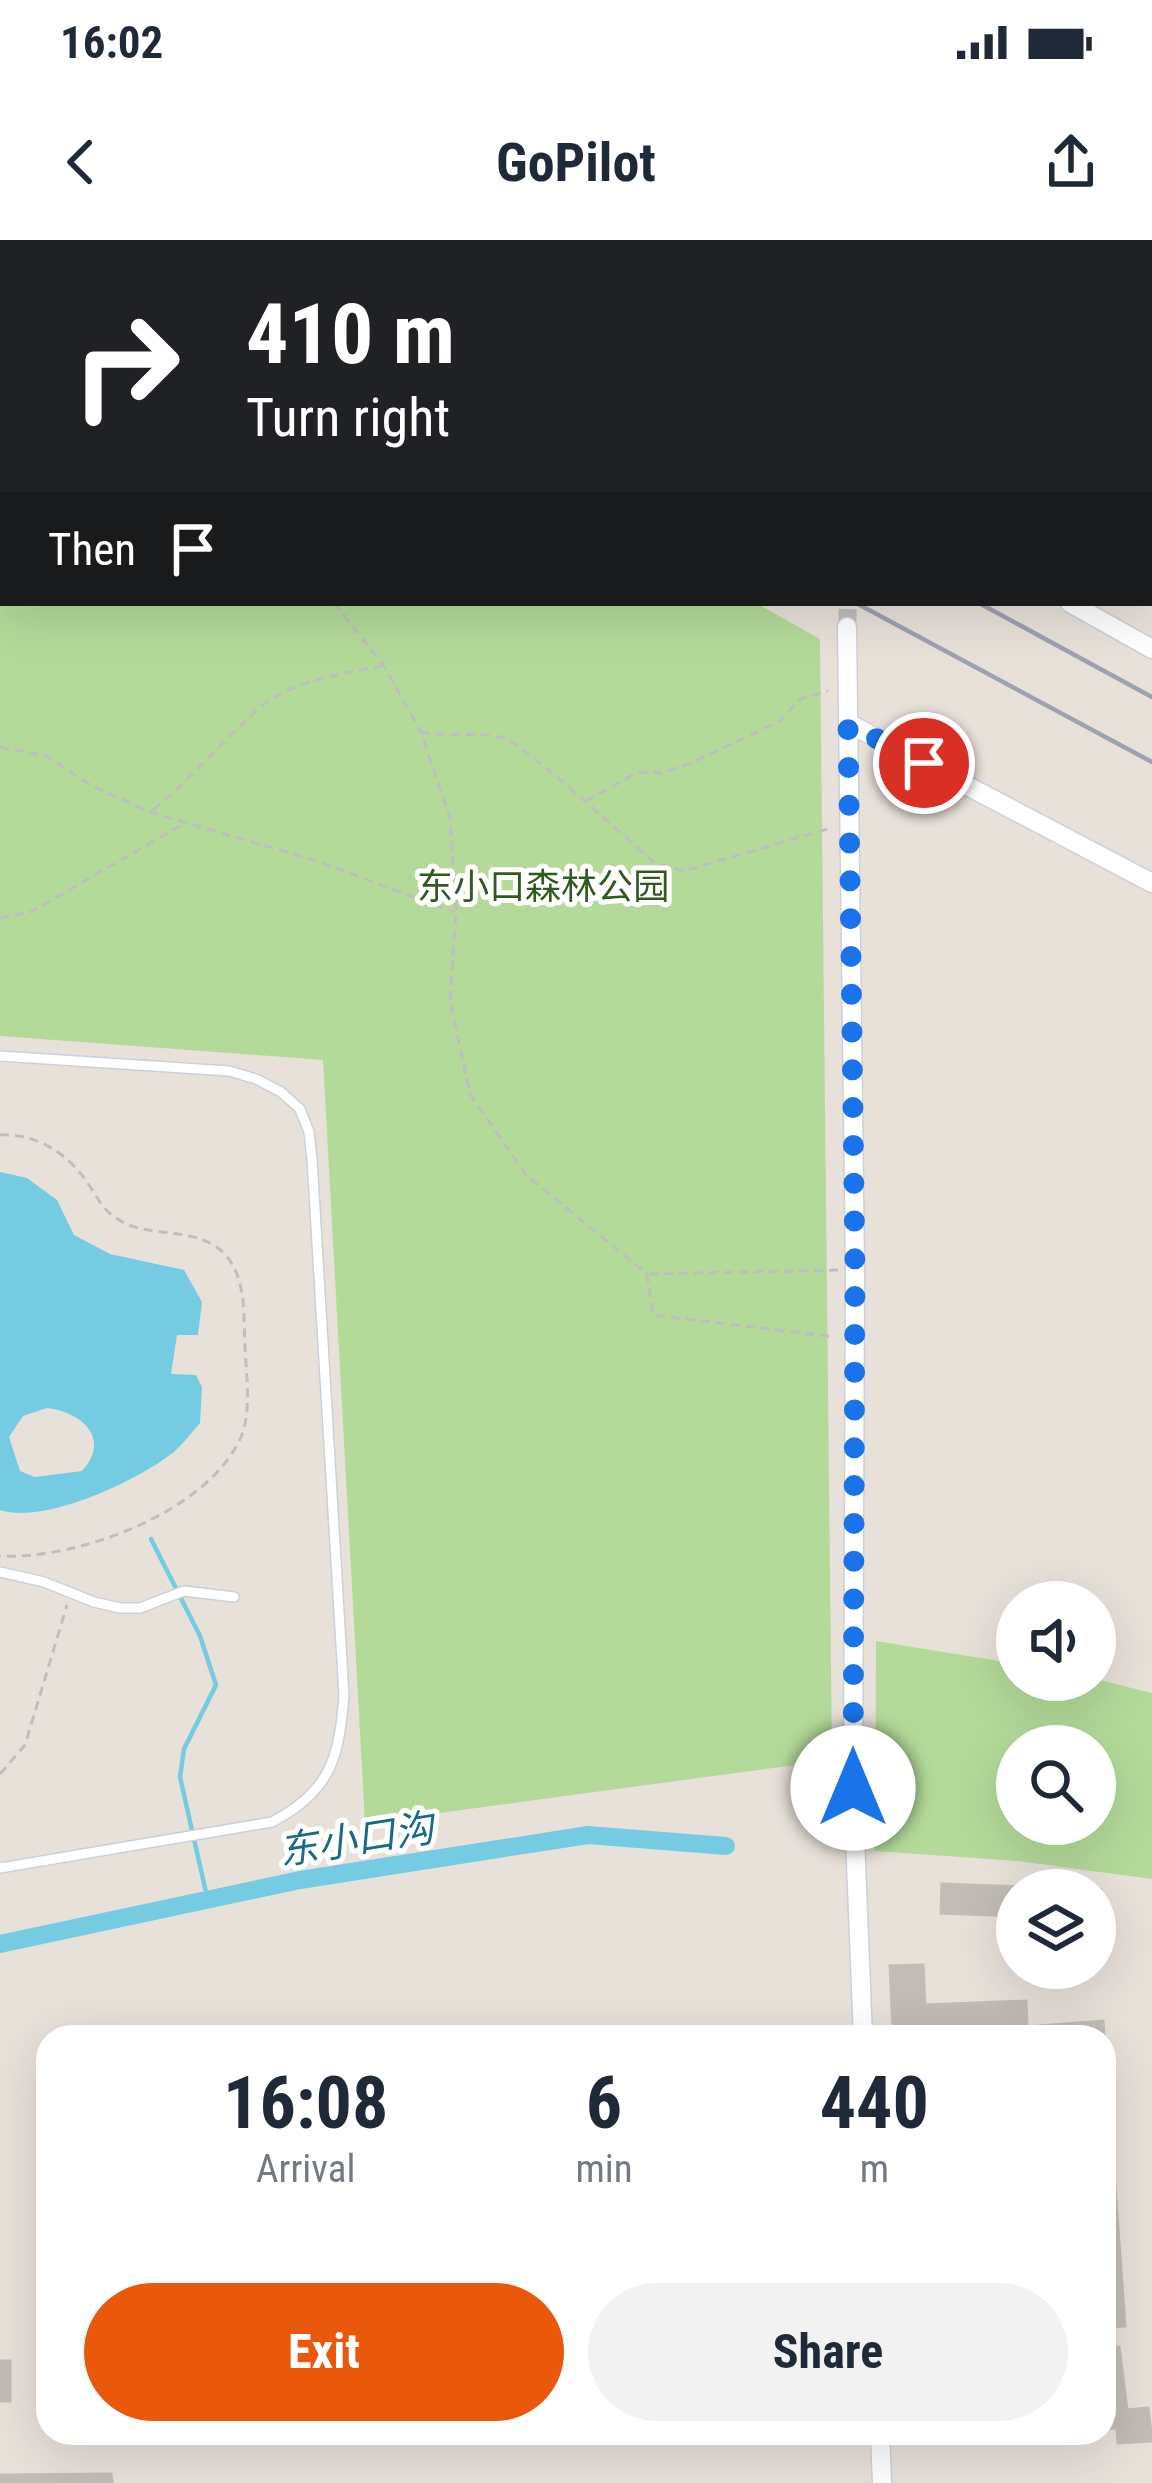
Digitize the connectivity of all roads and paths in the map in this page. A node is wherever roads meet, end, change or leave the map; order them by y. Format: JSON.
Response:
{"nodes":[{"id":1,"x":336,"y":606,"type":"edge"},
{"id":2,"x":1075,"y":606,"type":"edge"},
{"id":3,"x":847,"y":627,"type":"tunnel mouth"},
{"id":4,"x":1152,"y":649,"type":"edge"},
{"id":5,"x":384,"y":666,"type":"junction"},
{"id":6,"x":848,"y":686,"type":"junction"},
{"id":7,"x":848,"y":724,"type":"junction"},
{"id":8,"x":421,"y":732,"type":"junction"},
{"id":9,"x":0,"y":747,"type":"edge"},
{"id":10,"x":583,"y":803,"type":"junction"},
{"id":11,"x":150,"y":812,"type":"junction"},
{"id":12,"x":849,"y":820,"type":"junction"},
{"id":13,"x":186,"y":822,"type":"junction"},
{"id":14,"x":1152,"y":883,"type":"edge"},
{"id":15,"x":456,"y":912,"type":"junction"},
{"id":16,"x":0,"y":918,"type":"edge"},
{"id":17,"x":0,"y":1056,"type":"edge"},
{"id":18,"x":0,"y":1136,"type":"edge"},
{"id":19,"x":855,"y":1270,"type":"junction"},
{"id":20,"x":647,"y":1274,"type":"junction"},
{"id":21,"x":855,"y":1339,"type":"junction"},
{"id":22,"x":0,"y":1556,"type":"edge"},
{"id":23,"x":0,"y":1572,"type":"edge"},
{"id":24,"x":70,"y":1593,"type":"junction"},
{"id":25,"x":234,"y":1598,"type":"dead end"},
{"id":26,"x":0,"y":1774,"type":"edge"},
{"id":27,"x":0,"y":1868,"type":"edge"},
{"id":28,"x":863,"y":2025,"type":"edge"},
{"id":29,"x":880,"y":2445,"type":"edge"},
{"id":30,"x":882,"y":2483,"type":"edge"}],
"edges":[{"from":1,"to":5,"type":"path"},
{"from":2,"to":4,"type":"street"},
{"from":3,"to":6,"type":"street"},
{"from":5,"to":8,"type":"path"},
{"from":5,"to":11,"type":"path"},
{"from":6,"to":7,"type":"street"},
{"from":6,"to":10,"type":"path"},
{"from":7,"to":12,"type":"street"},
{"from":7,"to":14,"type":"street"},
{"from":8,"to":10,"type":"path"},
{"from":8,"to":15,"type":"path"},
{"from":9,"to":11,"type":"path"},
{"from":10,"to":12,"type":"path"},
{"from":11,"to":13,"type":"path"},
{"from":12,"to":19,"type":"street"},
{"from":13,"to":15,"type":"path"},
{"from":13,"to":16,"type":"path"},
{"from":15,"to":20,"type":"path"},
{"from":17,"to":27,"type":"lane"},
{"from":18,"to":22,"type":"path"},
{"from":19,"to":20,"type":"path"},
{"from":19,"to":21,"type":"street"},
{"from":20,"to":21,"type":"path"},
{"from":21,"to":28,"type":"street"},
{"from":23,"to":24,"type":"lane"},
{"from":24,"to":25,"type":"lane"},
{"from":24,"to":26,"type":"path"},
{"from":29,"to":30,"type":"street"}]}
